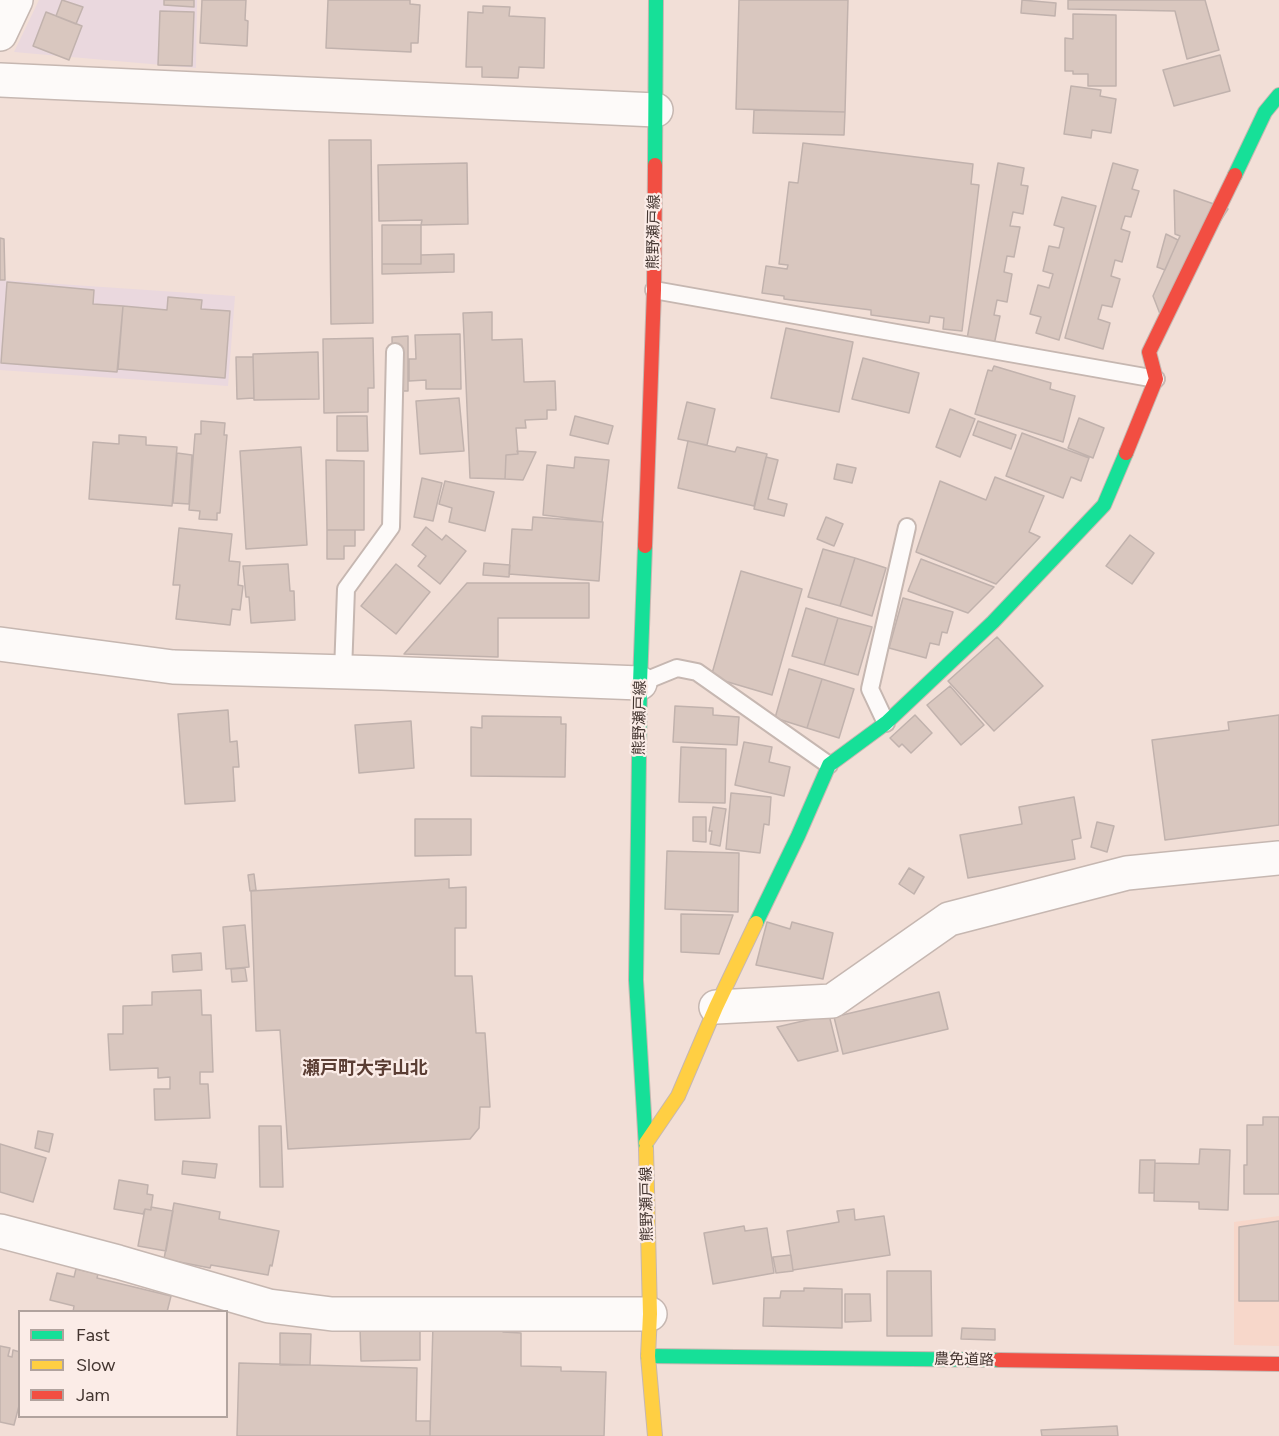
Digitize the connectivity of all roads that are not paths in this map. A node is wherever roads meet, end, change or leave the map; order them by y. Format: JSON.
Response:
{"nodes":[{"id":1,"x":16,"y":0,"type":"edge"},
{"id":2,"x":656,"y":0,"type":"edge"},
{"id":3,"x":0,"y":34,"type":"edge"},
{"id":4,"x":0,"y":80,"type":"edge"},
{"id":5,"x":1279,"y":94,"type":"edge"},
{"id":6,"x":656,"y":110,"type":"junction"},
{"id":7,"x":654,"y":291,"type":"junction"},
{"id":8,"x":395,"y":352,"type":"dead end"},
{"id":9,"x":1156,"y":379,"type":"junction"},
{"id":10,"x":907,"y":527,"type":"dead end"},
{"id":11,"x":0,"y":644,"type":"edge"},
{"id":12,"x":343,"y":672,"type":"junction"},
{"id":13,"x":640,"y":683,"type":"junction"},
{"id":14,"x":886,"y":723,"type":"junction"},
{"id":15,"x":829,"y":765,"type":"junction"},
{"id":16,"x":1279,"y":858,"type":"edge"},
{"id":17,"x":716,"y":1007,"type":"junction"},
{"id":18,"x":646,"y":1143,"type":"junction"},
{"id":19,"x":0,"y":1231,"type":"edge"},
{"id":20,"x":650,"y":1314,"type":"junction"},
{"id":21,"x":648,"y":1356,"type":"junction"},
{"id":22,"x":1279,"y":1364,"type":"edge"},
{"id":23,"x":655,"y":1436,"type":"edge"}],
"edges":[{"from":1,"to":3,"type":"street"},
{"from":2,"to":6,"type":"street","name":"熊野瀬戸線"},
{"from":4,"to":6,"type":"street"},
{"from":5,"to":9,"type":"street"},
{"from":6,"to":7,"type":"street","name":"熊野瀬戸線"},
{"from":7,"to":9,"type":"lane"},
{"from":7,"to":13,"type":"street","name":"熊野瀬戸線"},
{"from":8,"to":12,"type":"lane"},
{"from":9,"to":14,"type":"street"},
{"from":10,"to":14,"type":"lane"},
{"from":11,"to":12,"type":"street"},
{"from":12,"to":13,"type":"street"},
{"from":13,"to":15,"type":"lane"},
{"from":13,"to":18,"type":"street","name":"熊野瀬戸線"},
{"from":14,"to":15,"type":"street"},
{"from":15,"to":17,"type":"street"},
{"from":16,"to":17,"type":"street"},
{"from":17,"to":18,"type":"street"},
{"from":18,"to":20,"type":"street","name":"熊野瀬戸線"},
{"from":19,"to":20,"type":"street"},
{"from":20,"to":21,"type":"street","name":"熊野瀬戸線"},
{"from":21,"to":22,"type":"street","name":"農免道路"},
{"from":21,"to":23,"type":"street","name":"熊野瀬戸線"}]}
